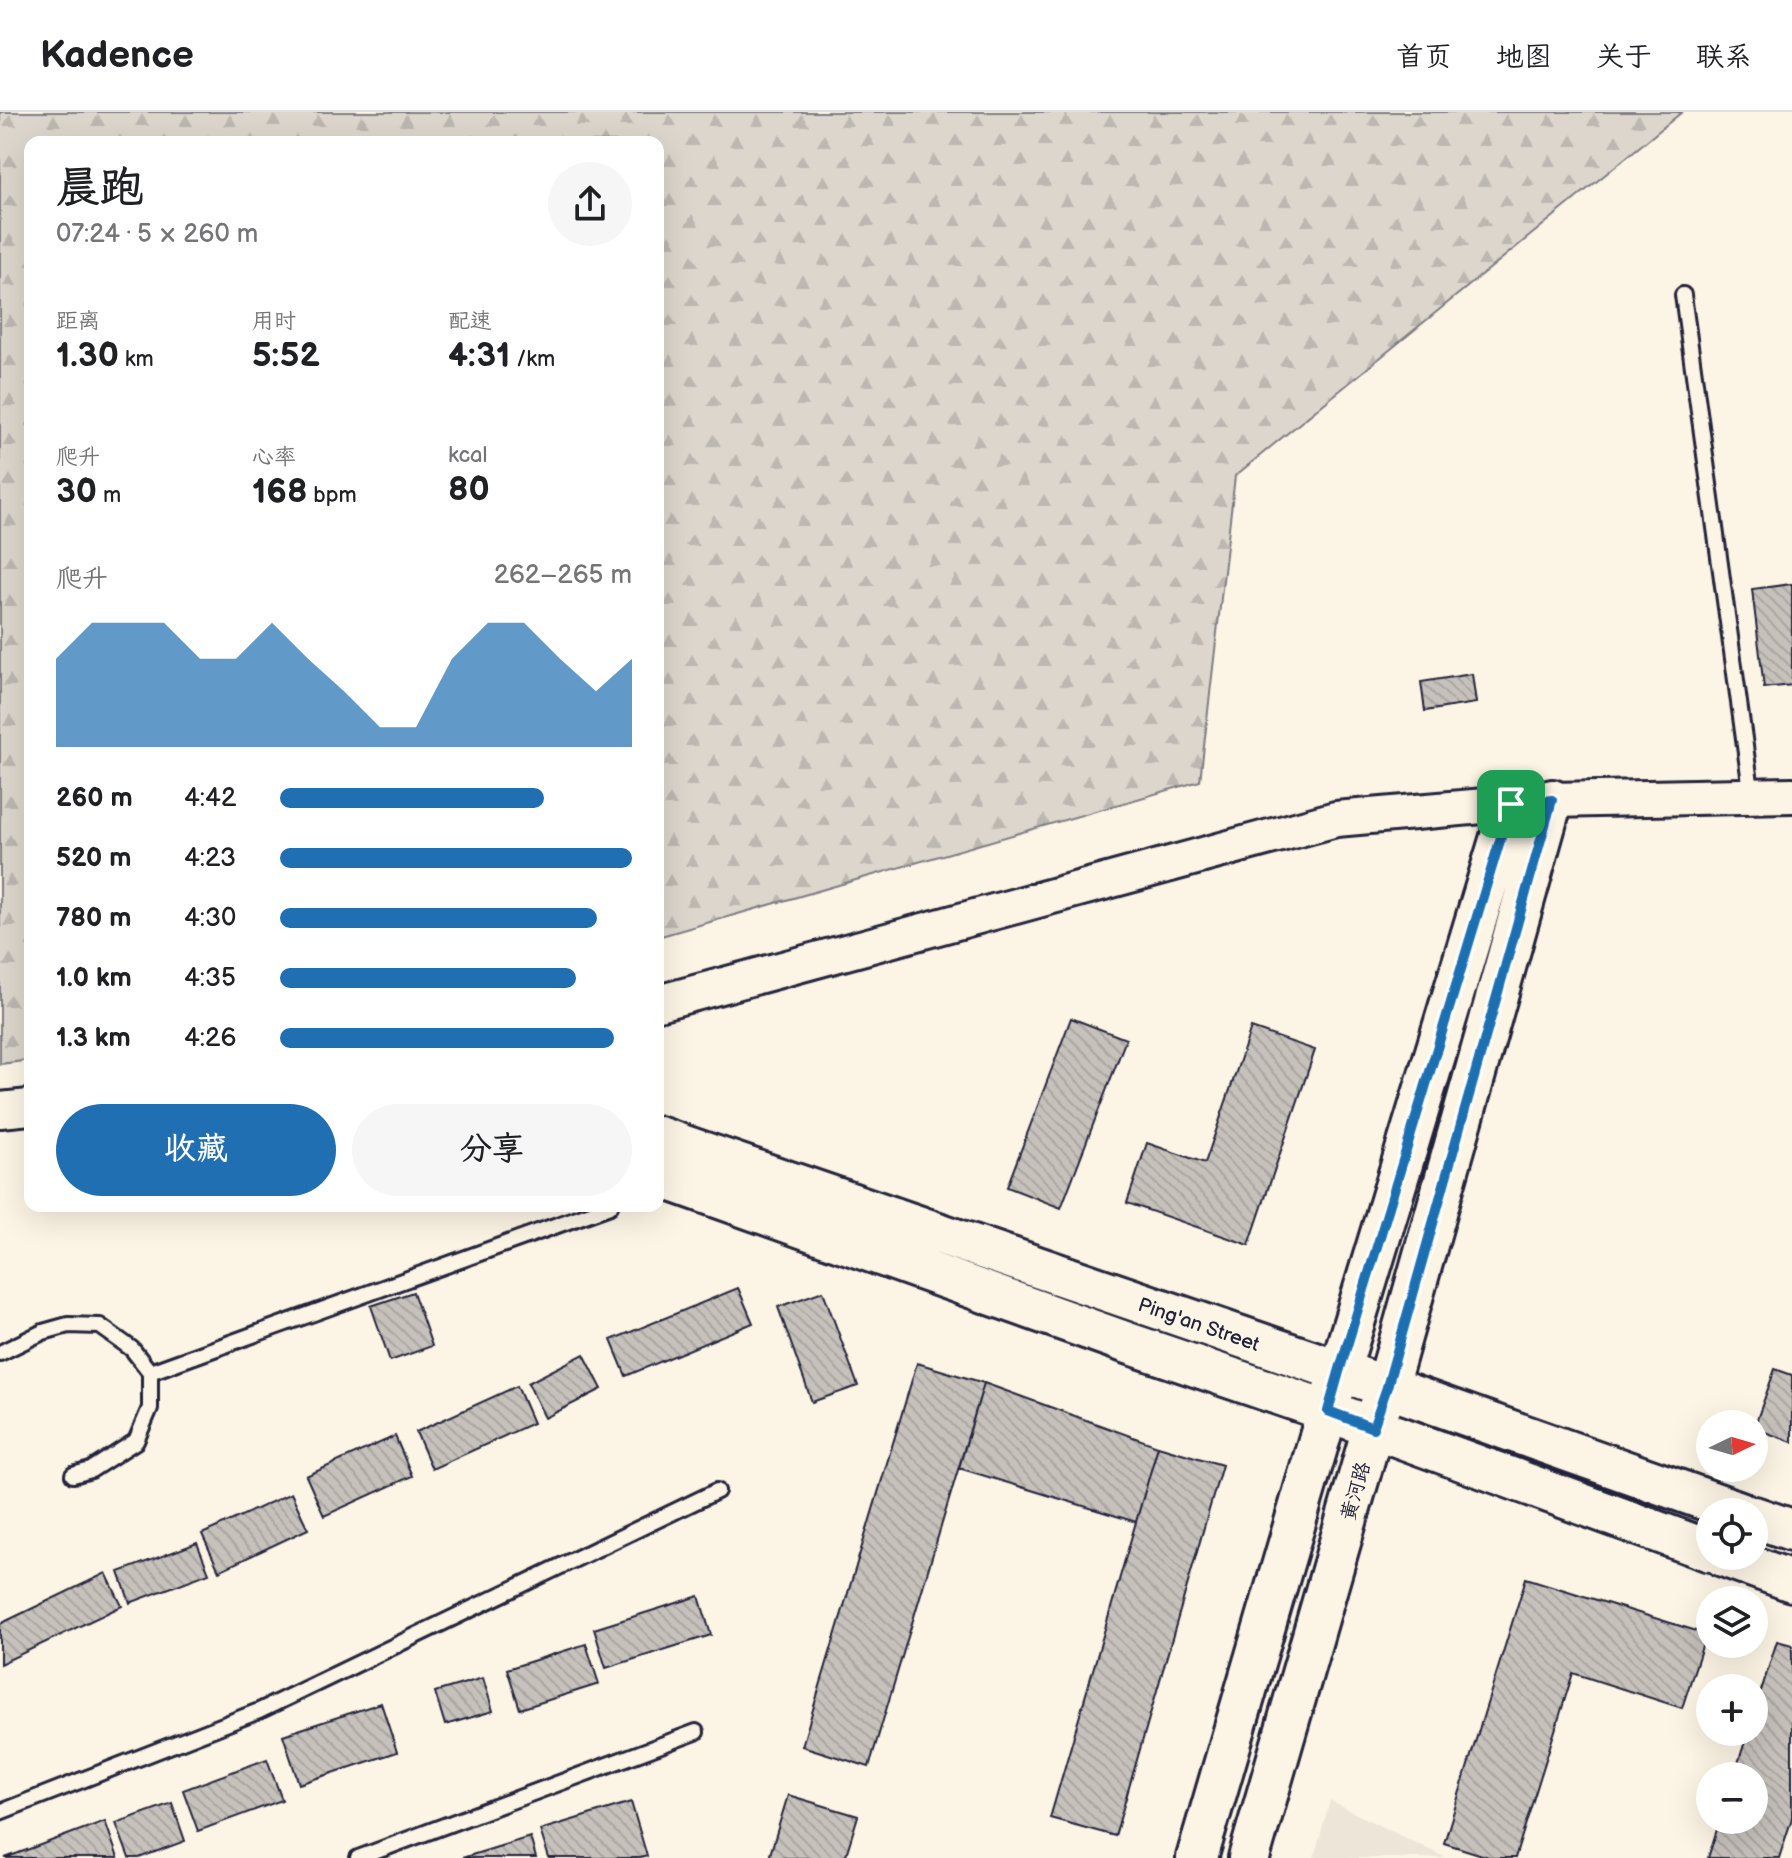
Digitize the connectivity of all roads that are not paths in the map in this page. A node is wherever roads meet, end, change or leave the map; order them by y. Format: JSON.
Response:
{"nodes":[{"id":1,"x":1683,"y":295,"type":"dead end"},
{"id":2,"x":1792,"y":795,"type":"edge"},
{"id":3,"x":1752,"y":797,"type":"junction"},
{"id":4,"x":1552,"y":800,"type":"junction"},
{"id":5,"x":1511,"y":804,"type":"junction"},
{"id":6,"x":664,"y":1001,"type":"edge"},
{"id":7,"x":24,"y":1108,"type":"edge"},
{"id":8,"x":0,"y":1110,"type":"edge"},
{"id":9,"x":664,"y":1139,"type":"edge"},
{"id":10,"x":664,"y":1182,"type":"edge"},
{"id":11,"x":593,"y":1212,"type":"edge"},
{"id":12,"x":0,"y":1353,"type":"edge"},
{"id":13,"x":150,"y":1372,"type":"junction"},
{"id":14,"x":1339,"y":1372,"type":"junction"},
{"id":15,"x":1387,"y":1387,"type":"junction"},
{"id":16,"x":1328,"y":1411,"type":"junction"},
{"id":17,"x":1373,"y":1428,"type":"junction"},
{"id":18,"x":73,"y":1475,"type":"dead end"},
{"id":19,"x":717,"y":1491,"type":"dead end"},
{"id":20,"x":1700,"y":1498,"type":"edge"},
{"id":21,"x":1768,"y":1522,"type":"edge"},
{"id":22,"x":1792,"y":1530,"type":"edge"},
{"id":23,"x":1696,"y":1546,"type":"edge"},
{"id":24,"x":1762,"y":1570,"type":"edge"},
{"id":25,"x":1792,"y":1581,"type":"edge"},
{"id":26,"x":696,"y":1732,"type":"dead end"},
{"id":27,"x":0,"y":1812,"type":"edge"},
{"id":28,"x":358,"y":1858,"type":"edge"},
{"id":29,"x":1197,"y":1858,"type":"edge"},
{"id":30,"x":1249,"y":1858,"type":"edge"}],
"edges":[{"from":1,"to":3,"type":"lane"},
{"from":2,"to":3,"type":"street"},
{"from":3,"to":4,"type":"street"},
{"from":4,"to":5,"type":"street"},
{"from":4,"to":15,"type":"main road","name":"黄河路"},
{"from":5,"to":6,"type":"street"},
{"from":5,"to":14,"type":"main road"},
{"from":7,"to":8,"type":"street"},
{"from":9,"to":14,"type":"main road","name":"Ping'an Street"},
{"from":10,"to":16,"type":"main road","name":"Ping'an Street"},
{"from":11,"to":13,"type":"lane"},
{"from":12,"to":13,"type":"lane"},
{"from":13,"to":18,"type":"lane"},
{"from":14,"to":15,"type":"main road","name":"Ping'an Street"},
{"from":14,"to":16,"type":"main road"},
{"from":15,"to":17,"type":"main road","name":"黄河路"},
{"from":15,"to":20,"type":"main road","name":"Ping'an Street"},
{"from":16,"to":17,"type":"main road","name":"Ping'an Street"},
{"from":16,"to":29,"type":"main road"},
{"from":17,"to":23,"type":"main road","name":"Ping'an Street"},
{"from":17,"to":30,"type":"main road","name":"黄河路"},
{"from":19,"to":27,"type":"lane"},
{"from":21,"to":22,"type":"main road"},
{"from":24,"to":25,"type":"main road"},
{"from":26,"to":28,"type":"lane"}]}
